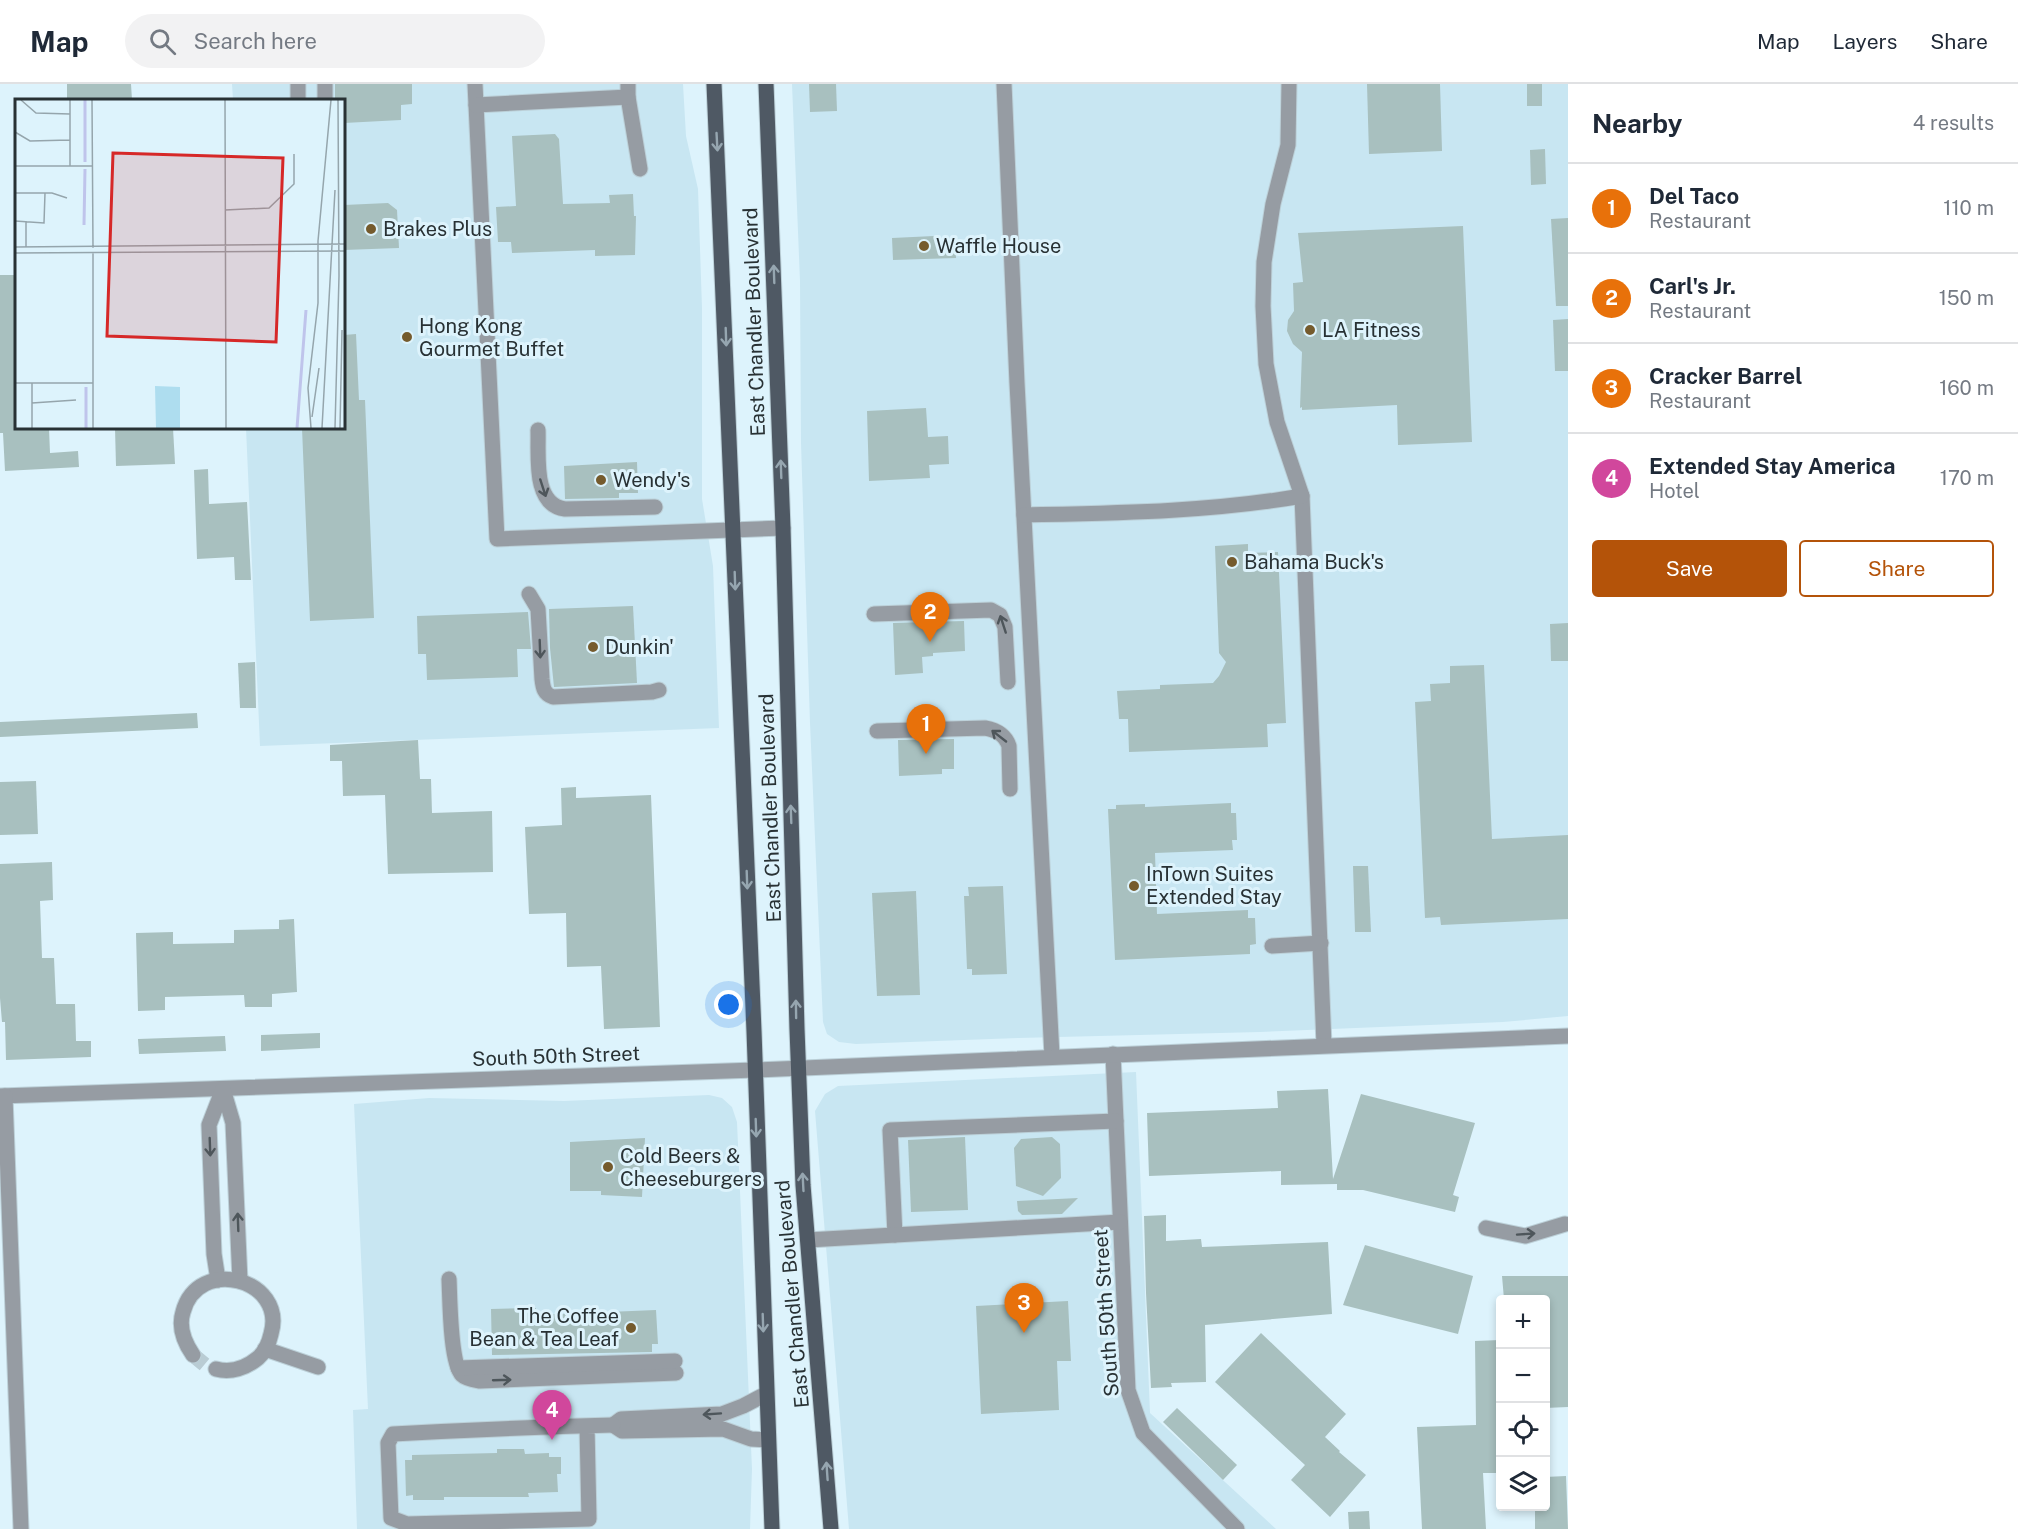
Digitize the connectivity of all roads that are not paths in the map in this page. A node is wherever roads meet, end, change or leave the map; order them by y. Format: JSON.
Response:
{"nodes":[{"id":1,"x":475,"y":84,"type":"edge"},
{"id":2,"x":714,"y":84,"type":"edge"},
{"id":3,"x":766,"y":84,"type":"edge"},
{"id":4,"x":1004,"y":84,"type":"edge"},
{"id":5,"x":1289,"y":84,"type":"edge"},
{"id":6,"x":628,"y":90,"type":"edge"},
{"id":7,"x":476,"y":105,"type":"junction"},
{"id":8,"x":640,"y":169,"type":"dead end"},
{"id":9,"x":538,"y":430,"type":"dead end"},
{"id":10,"x":1302,"y":496,"type":"junction"},
{"id":11,"x":655,"y":507,"type":"dead end"},
{"id":12,"x":1024,"y":515,"type":"junction"},
{"id":13,"x":783,"y":528,"type":"junction"},
{"id":14,"x":733,"y":529,"type":"junction"},
{"id":15,"x":529,"y":594,"type":"dead end"},
{"id":16,"x":874,"y":614,"type":"dead end"},
{"id":17,"x":1008,"y":682,"type":"dead end"},
{"id":18,"x":659,"y":690,"type":"dead end"},
{"id":19,"x":877,"y":731,"type":"dead end"},
{"id":20,"x":1010,"y":789,"type":"dead end"},
{"id":21,"x":1321,"y":943,"type":"junction"},
{"id":22,"x":1272,"y":946,"type":"dead end"},
{"id":23,"x":1568,"y":1036,"type":"edge"},
{"id":24,"x":1324,"y":1045,"type":"junction"},
{"id":25,"x":1113,"y":1054,"type":"junction"},
{"id":26,"x":1052,"y":1056,"type":"junction"},
{"id":27,"x":799,"y":1068,"type":"junction"},
{"id":28,"x":755,"y":1070,"type":"junction"},
{"id":29,"x":223,"y":1089,"type":"junction"},
{"id":30,"x":3,"y":1096,"type":"edge"},
{"id":31,"x":1116,"y":1121,"type":"junction"},
{"id":32,"x":236,"y":1180,"type":"junction"},
{"id":33,"x":211,"y":1182,"type":"junction"},
{"id":34,"x":1120,"y":1222,"type":"junction"},
{"id":35,"x":1565,"y":1224,"type":"dead end"},
{"id":36,"x":1486,"y":1228,"type":"dead end"},
{"id":37,"x":895,"y":1235,"type":"junction"},
{"id":38,"x":808,"y":1240,"type":"junction"},
{"id":39,"x":218,"y":1280,"type":"junction"},
{"id":40,"x":449,"y":1280,"type":"dead end"},
{"id":41,"x":240,"y":1281,"type":"junction"},
{"id":42,"x":265,"y":1349,"type":"junction"},
{"id":43,"x":193,"y":1355,"type":"tunnel mouth"},
{"id":44,"x":675,"y":1366,"type":"dead end"},
{"id":45,"x":318,"y":1367,"type":"dead end"},
{"id":46,"x":216,"y":1369,"type":"tunnel mouth"},
{"id":47,"x":766,"y":1394,"type":"junction"},
{"id":48,"x":666,"y":1423,"type":"junction"},
{"id":49,"x":587,"y":1426,"type":"junction"},
{"id":50,"x":768,"y":1440,"type":"junction"},
{"id":51,"x":589,"y":1524,"type":"edge"},
{"id":52,"x":21,"y":1529,"type":"edge"},
{"id":53,"x":772,"y":1529,"type":"edge"},
{"id":54,"x":831,"y":1529,"type":"edge"},
{"id":55,"x":1237,"y":1529,"type":"edge"}],
"edges":[{"from":1,"to":7,"type":"street"},
{"from":2,"to":14,"type":"main road","name":"East Chandler Boulevard","one_way":true},
{"from":13,"to":3,"type":"main road","name":"East Chandler Boulevard","one_way":true},
{"from":4,"to":12,"type":"street"},
{"from":5,"to":10,"type":"street"},
{"from":6,"to":7,"type":"street"},
{"from":6,"to":8,"type":"street"},
{"from":7,"to":14,"type":"street"},
{"from":9,"to":11,"type":"street","one_way":true},
{"from":10,"to":12,"type":"street"},
{"from":10,"to":21,"type":"street"},
{"from":12,"to":26,"type":"street"},
{"from":13,"to":14,"type":"street"},
{"from":27,"to":13,"type":"main road","name":"East Chandler Boulevard","one_way":true},
{"from":14,"to":28,"type":"main road","name":"East Chandler Boulevard","one_way":true},
{"from":15,"to":18,"type":"street","one_way":true},
{"from":17,"to":16,"type":"street","one_way":true},
{"from":20,"to":19,"type":"street","one_way":true},
{"from":21,"to":22,"type":"street"},
{"from":21,"to":24,"type":"street"},
{"from":23,"to":24,"type":"street","name":"South 50th Street"},
{"from":24,"to":25,"type":"street","name":"South 50th Street"},
{"from":25,"to":26,"type":"street","name":"South 50th Street"},
{"from":25,"to":31,"type":"street","name":"South 50th Street"},
{"from":26,"to":27,"type":"street","name":"South 50th Street"},
{"from":27,"to":28,"type":"street","name":"South 50th Street"},
{"from":38,"to":27,"type":"main road","name":"East Chandler Boulevard","one_way":true},
{"from":28,"to":29,"type":"street","name":"South 50th Street"},
{"from":28,"to":47,"type":"main road","name":"East Chandler Boulevard","one_way":true},
{"from":29,"to":30,"type":"street","name":"South 50th Street"},
{"from":29,"to":32,"type":"street"},
{"from":29,"to":33,"type":"street","one_way":true},
{"from":30,"to":52,"type":"street"},
{"from":31,"to":34,"type":"street","name":"South 50th Street"},
{"from":31,"to":37,"type":"street"},
{"from":32,"to":33,"type":"street"},
{"from":41,"to":32,"type":"street","one_way":true},
{"from":33,"to":39,"type":"street"},
{"from":34,"to":37,"type":"street"},
{"from":34,"to":55,"type":"street","name":"South 50th Street"},
{"from":36,"to":35,"type":"street","one_way":true},
{"from":37,"to":38,"type":"street"},
{"from":54,"to":38,"type":"main road","name":"East Chandler Boulevard","one_way":true},
{"from":39,"to":41,"type":"street"},
{"from":39,"to":43,"type":"street"},
{"from":40,"to":44,"type":"street"},
{"from":41,"to":42,"type":"street"},
{"from":42,"to":45,"type":"street"},
{"from":42,"to":46,"type":"street"},
{"from":47,"to":48,"type":"street","one_way":true},
{"from":47,"to":50,"type":"main road","name":"East Chandler Boulevard"},
{"from":48,"to":49,"type":"street"},
{"from":48,"to":50,"type":"street"},
{"from":49,"to":51,"type":"street"},
{"from":49,"to":51,"type":"street"},
{"from":50,"to":53,"type":"main road","name":"East Chandler Boulevard"}]}
